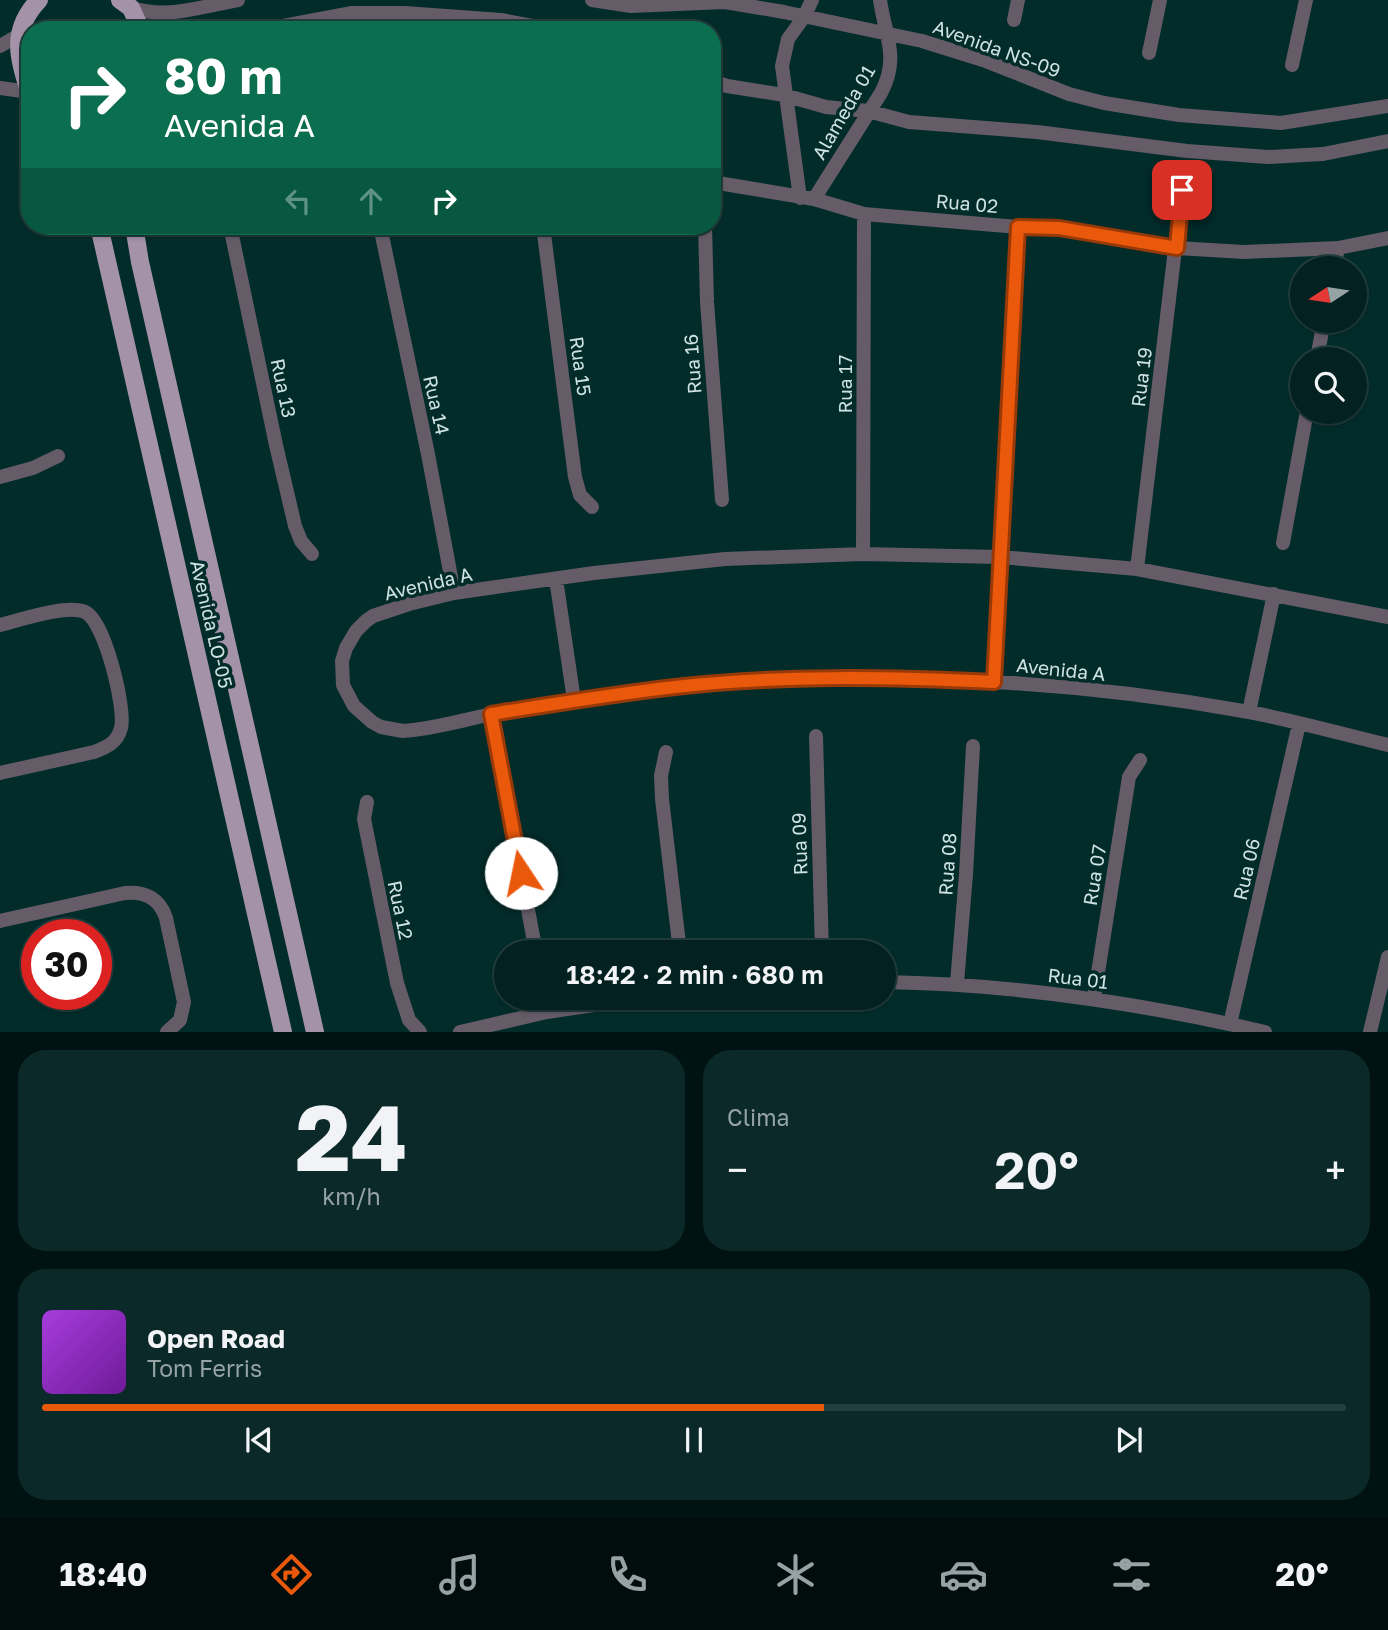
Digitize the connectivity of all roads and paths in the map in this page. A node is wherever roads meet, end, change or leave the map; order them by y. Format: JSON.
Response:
{"nodes":[{"id":1,"x":39,"y":0,"type":"edge"},
{"id":2,"x":238,"y":0,"type":"edge"},
{"id":3,"x":592,"y":0,"type":"edge"},
{"id":4,"x":811,"y":0,"type":"edge"},
{"id":5,"x":880,"y":0,"type":"edge"},
{"id":6,"x":1018,"y":0,"type":"edge"},
{"id":7,"x":1160,"y":0,"type":"edge"},
{"id":8,"x":1306,"y":0,"type":"edge"},
{"id":9,"x":125,"y":4,"type":"edge"},
{"id":10,"x":804,"y":17,"type":"junction"},
{"id":11,"x":1014,"y":20,"type":"dead end"},
{"id":12,"x":25,"y":21,"type":"edge"},
{"id":13,"x":135,"y":21,"type":"edge"},
{"id":14,"x":310,"y":21,"type":"edge"},
{"id":15,"x":506,"y":21,"type":"edge"},
{"id":16,"x":21,"y":30,"type":"edge"},
{"id":17,"x":888,"y":33,"type":"junction"},
{"id":18,"x":19,"y":35,"type":"junction"},
{"id":19,"x":0,"y":46,"type":"edge"},
{"id":20,"x":1149,"y":52,"type":"dead end"},
{"id":21,"x":1292,"y":65,"type":"dead end"},
{"id":22,"x":21,"y":67,"type":"edge"},
{"id":23,"x":721,"y":84,"type":"edge"},
{"id":24,"x":0,"y":88,"type":"edge"},
{"id":25,"x":21,"y":92,"type":"edge"},
{"id":26,"x":784,"y":94,"type":"junction"},
{"id":27,"x":1388,"y":106,"type":"edge"},
{"id":28,"x":869,"y":111,"type":"junction"},
{"id":29,"x":1388,"y":141,"type":"edge"},
{"id":30,"x":721,"y":184,"type":"edge"},
{"id":31,"x":1182,"y":190,"type":"dead end"},
{"id":32,"x":807,"y":198,"type":"junction"},
{"id":33,"x":864,"y":214,"type":"junction"},
{"id":34,"x":1018,"y":227,"type":"junction"},
{"id":35,"x":101,"y":235,"type":"edge"},
{"id":36,"x":136,"y":235,"type":"edge"},
{"id":37,"x":232,"y":235,"type":"edge"},
{"id":38,"x":382,"y":235,"type":"edge"},
{"id":39,"x":544,"y":235,"type":"edge"},
{"id":40,"x":705,"y":235,"type":"edge"},
{"id":41,"x":1388,"y":238,"type":"edge"},
{"id":42,"x":1177,"y":248,"type":"junction"},
{"id":43,"x":1338,"y":248,"type":"junction"},
{"id":44,"x":1336,"y":256,"type":"edge"},
{"id":45,"x":1305,"y":424,"type":"edge"},
{"id":46,"x":58,"y":456,"type":"dead end"},
{"id":47,"x":0,"y":477,"type":"edge"},
{"id":48,"x":722,"y":500,"type":"dead end"},
{"id":49,"x":592,"y":507,"type":"dead end"},
{"id":50,"x":1283,"y":543,"type":"dead end"},
{"id":51,"x":312,"y":554,"type":"dead end"},
{"id":52,"x":863,"y":554,"type":"junction"},
{"id":53,"x":1000,"y":557,"type":"junction"},
{"id":54,"x":1137,"y":569,"type":"junction"},
{"id":55,"x":556,"y":579,"type":"junction"},
{"id":56,"x":454,"y":593,"type":"junction"},
{"id":57,"x":1274,"y":594,"type":"junction"},
{"id":58,"x":1388,"y":617,"type":"edge"},
{"id":59,"x":0,"y":625,"type":"edge"},
{"id":60,"x":994,"y":682,"type":"junction"},
{"id":61,"x":574,"y":700,"type":"junction"},
{"id":62,"x":1249,"y":712,"type":"junction"},
{"id":63,"x":491,"y":714,"type":"junction"},
{"id":64,"x":1299,"y":724,"type":"junction"},
{"id":65,"x":816,"y":736,"type":"dead end"},
{"id":66,"x":1388,"y":745,"type":"edge"},
{"id":67,"x":973,"y":746,"type":"dead end"},
{"id":68,"x":666,"y":752,"type":"dead end"},
{"id":69,"x":1140,"y":760,"type":"dead end"},
{"id":70,"x":0,"y":773,"type":"edge"},
{"id":71,"x":367,"y":802,"type":"dead end"},
{"id":72,"x":0,"y":921,"type":"edge"},
{"id":73,"x":534,"y":940,"type":"edge"},
{"id":74,"x":679,"y":940,"type":"edge"},
{"id":75,"x":822,"y":940,"type":"edge"},
{"id":76,"x":1388,"y":957,"type":"edge"},
{"id":77,"x":896,"y":982,"type":"edge"},
{"id":78,"x":957,"y":983,"type":"junction"},
{"id":79,"x":1094,"y":998,"type":"junction"},
{"id":80,"x":529,"y":1010,"type":"edge"},
{"id":81,"x":1230,"y":1024,"type":"junction"},
{"id":82,"x":415,"y":1028,"type":"edge"},
{"id":83,"x":167,"y":1031,"type":"edge"},
{"id":84,"x":283,"y":1031,"type":"edge"},
{"id":85,"x":315,"y":1031,"type":"edge"},
{"id":86,"x":460,"y":1031,"type":"edge"},
{"id":87,"x":1265,"y":1031,"type":"edge"},
{"id":88,"x":1370,"y":1031,"type":"edge"}],
"edges":[{"from":1,"to":12,"type":"main road"},
{"from":2,"to":9,"type":"street"},
{"from":3,"to":10,"type":"street","name":"Avenida NS-09"},
{"from":4,"to":10,"type":"street","name":"Alameda 01"},
{"from":5,"to":17,"type":"street","name":"Alameda 01"},
{"from":6,"to":11,"type":"street"},
{"from":7,"to":20,"type":"street"},
{"from":8,"to":21,"type":"street"},
{"from":9,"to":13,"type":"main road"},
{"from":10,"to":17,"type":"street","name":"Avenida NS-09"},
{"from":10,"to":26,"type":"street","name":"Alameda 01"},
{"from":14,"to":15,"type":"street"},
{"from":16,"to":18,"type":"main road"},
{"from":17,"to":27,"type":"street","name":"Avenida NS-09"},
{"from":17,"to":28,"type":"street","name":"Alameda 01"},
{"from":18,"to":19,"type":"street"},
{"from":18,"to":22,"type":"main road"},
{"from":23,"to":26,"type":"street"},
{"from":24,"to":25,"type":"street"},
{"from":26,"to":28,"type":"street"},
{"from":26,"to":32,"type":"street","name":"Alameda 01"},
{"from":28,"to":29,"type":"street"},
{"from":28,"to":32,"type":"street","name":"Alameda 01"},
{"from":30,"to":32,"type":"street","name":"Rua 02"},
{"from":31,"to":42,"type":"street","name":"Rua 19"},
{"from":32,"to":33,"type":"street","name":"Rua 02"},
{"from":33,"to":34,"type":"street","name":"Rua 02"},
{"from":33,"to":52,"type":"street","name":"Rua 17"},
{"from":34,"to":42,"type":"street","name":"Rua 02"},
{"from":34,"to":53,"type":"street"},
{"from":35,"to":84,"type":"main road","name":"Avenida LO-05"},
{"from":36,"to":85,"type":"main road","name":"Avenida LO-05"},
{"from":37,"to":51,"type":"street","name":"Rua 13"},
{"from":38,"to":56,"type":"street","name":"Rua 14"},
{"from":39,"to":49,"type":"street","name":"Rua 15"},
{"from":40,"to":48,"type":"street","name":"Rua 16"},
{"from":41,"to":43,"type":"street","name":"Rua 02"},
{"from":42,"to":43,"type":"street","name":"Rua 02"},
{"from":42,"to":54,"type":"street","name":"Rua 19"},
{"from":43,"to":44,"type":"street"},
{"from":45,"to":50,"type":"street"},
{"from":46,"to":47,"type":"street"},
{"from":52,"to":53,"type":"street","name":"Avenida A"},
{"from":52,"to":55,"type":"street","name":"Avenida A"},
{"from":53,"to":54,"type":"street","name":"Avenida A"},
{"from":53,"to":60,"type":"street"},
{"from":54,"to":57,"type":"street","name":"Avenida A"},
{"from":55,"to":56,"type":"street","name":"Avenida A"},
{"from":55,"to":61,"type":"street"},
{"from":56,"to":63,"type":"street","name":"Avenida A"},
{"from":57,"to":58,"type":"street","name":"Avenida A"},
{"from":57,"to":62,"type":"street"},
{"from":59,"to":70,"type":"street"},
{"from":60,"to":61,"type":"street","name":"Avenida A"},
{"from":60,"to":62,"type":"street","name":"Avenida A"},
{"from":61,"to":63,"type":"street","name":"Avenida A"},
{"from":62,"to":64,"type":"street","name":"Avenida A"},
{"from":63,"to":73,"type":"street"},
{"from":64,"to":66,"type":"street","name":"Avenida A"},
{"from":64,"to":81,"type":"street","name":"Rua 06"},
{"from":65,"to":75,"type":"street","name":"Rua 09"},
{"from":67,"to":78,"type":"street","name":"Rua 08"},
{"from":68,"to":74,"type":"street"},
{"from":69,"to":79,"type":"street","name":"Rua 07"},
{"from":71,"to":82,"type":"street","name":"Rua 12"},
{"from":72,"to":83,"type":"street"},
{"from":76,"to":88,"type":"street"},
{"from":77,"to":78,"type":"street","name":"Rua 01"},
{"from":78,"to":79,"type":"street","name":"Rua 01"},
{"from":79,"to":81,"type":"street","name":"Rua 01"},
{"from":80,"to":86,"type":"street"},
{"from":81,"to":87,"type":"street","name":"Rua 01"}]}
